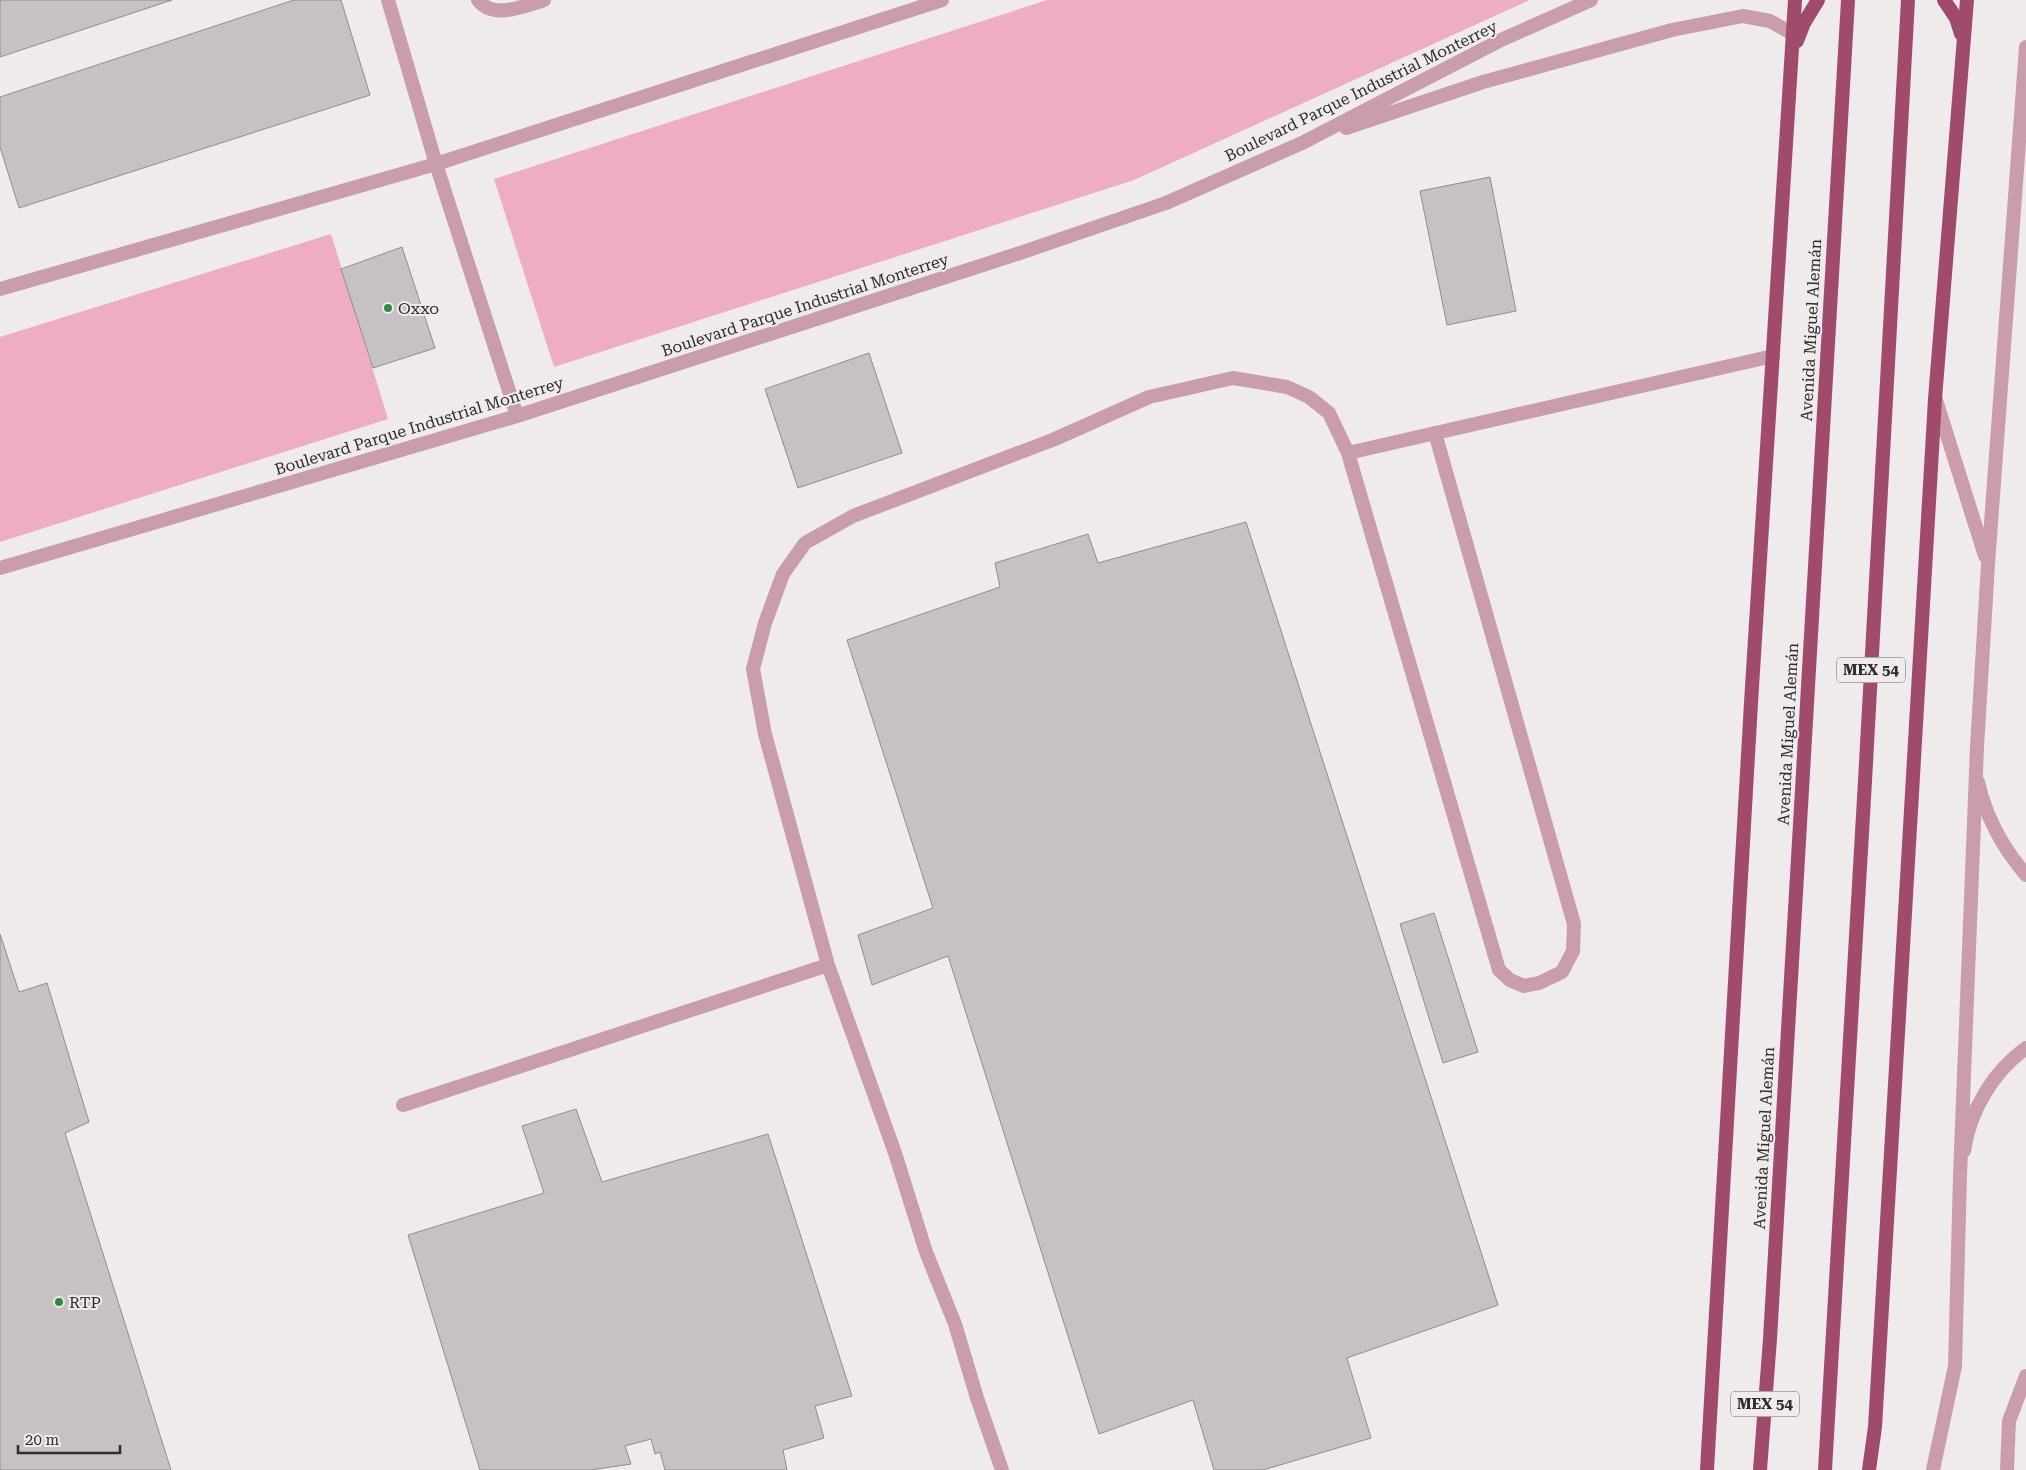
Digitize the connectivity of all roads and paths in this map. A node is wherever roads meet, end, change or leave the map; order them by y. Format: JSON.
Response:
{"nodes":[{"id":1,"x":388,"y":0,"type":"edge"},
{"id":2,"x":478,"y":0,"type":"edge"},
{"id":3,"x":544,"y":0,"type":"edge"},
{"id":4,"x":942,"y":0,"type":"edge"},
{"id":5,"x":1591,"y":0,"type":"edge"},
{"id":6,"x":1795,"y":0,"type":"edge"},
{"id":7,"x":1818,"y":0,"type":"edge"},
{"id":8,"x":1848,"y":0,"type":"edge"},
{"id":9,"x":1908,"y":0,"type":"edge"},
{"id":10,"x":1944,"y":0,"type":"edge"},
{"id":11,"x":1966,"y":0,"type":"edge"},
{"id":12,"x":1793,"y":34,"type":"junction"},
{"id":13,"x":2026,"y":46,"type":"edge"},
{"id":14,"x":1963,"y":55,"type":"junction"},
{"id":15,"x":1792,"y":56,"type":"junction"},
{"id":16,"x":1302,"y":143,"type":"junction"},
{"id":17,"x":436,"y":164,"type":"junction"},
{"id":18,"x":0,"y":289,"type":"edge"},
{"id":19,"x":1773,"y":356,"type":"junction"},
{"id":20,"x":1935,"y":398,"type":"junction"},
{"id":21,"x":517,"y":416,"type":"junction"},
{"id":22,"x":1435,"y":433,"type":"junction"},
{"id":23,"x":1348,"y":453,"type":"junction"},
{"id":24,"x":1988,"y":564,"type":"junction"},
{"id":25,"x":0,"y":568,"type":"edge"},
{"id":26,"x":1975,"y":772,"type":"junction"},
{"id":27,"x":2026,"y":875,"type":"edge"},
{"id":28,"x":828,"y":966,"type":"junction"},
{"id":29,"x":2026,"y":1048,"type":"edge"},
{"id":30,"x":403,"y":1105,"type":"dead end"},
{"id":31,"x":1960,"y":1176,"type":"junction"},
{"id":32,"x":2026,"y":1376,"type":"edge"},
{"id":33,"x":1002,"y":1470,"type":"edge"},
{"id":34,"x":1707,"y":1470,"type":"edge"},
{"id":35,"x":1760,"y":1470,"type":"edge"},
{"id":36,"x":1825,"y":1470,"type":"edge"},
{"id":37,"x":1870,"y":1470,"type":"edge"},
{"id":38,"x":1933,"y":1470,"type":"edge"},
{"id":39,"x":2007,"y":1470,"type":"edge"}],
"edges":[{"from":1,"to":17,"type":"street"},
{"from":2,"to":3,"type":"street"},
{"from":4,"to":17,"type":"street"},
{"from":5,"to":16,"type":"street","name":"Boulevard Parque Industrial Monterrey"},
{"from":6,"to":12,"type":"highway"},
{"from":7,"to":15,"type":"highway"},
{"from":8,"to":35,"type":"highway","name":"Avenida Miguel Alemán","number":"MEX 54"},
{"from":9,"to":36,"type":"highway","number":"MEX 54"},
{"from":10,"to":14,"type":"highway"},
{"from":11,"to":14,"type":"highway"},
{"from":12,"to":15,"type":"highway"},
{"from":12,"to":16,"type":"street"},
{"from":13,"to":24,"type":"street"},
{"from":14,"to":20,"type":"highway"},
{"from":15,"to":19,"type":"highway"},
{"from":16,"to":21,"type":"street","name":"Boulevard Parque Industrial Monterrey"},
{"from":17,"to":18,"type":"street"},
{"from":17,"to":21,"type":"street"},
{"from":19,"to":22,"type":"street"},
{"from":19,"to":34,"type":"highway"},
{"from":20,"to":24,"type":"street"},
{"from":20,"to":37,"type":"highway"},
{"from":21,"to":25,"type":"street","name":"Boulevard Parque Industrial Monterrey"},
{"from":22,"to":23,"type":"street"},
{"from":22,"to":23,"type":"street"},
{"from":23,"to":28,"type":"street"},
{"from":24,"to":26,"type":"street"},
{"from":26,"to":27,"type":"street"},
{"from":26,"to":31,"type":"street"},
{"from":28,"to":30,"type":"street"},
{"from":28,"to":33,"type":"street"},
{"from":29,"to":31,"type":"street"},
{"from":31,"to":38,"type":"street"},
{"from":32,"to":39,"type":"street"}]}
